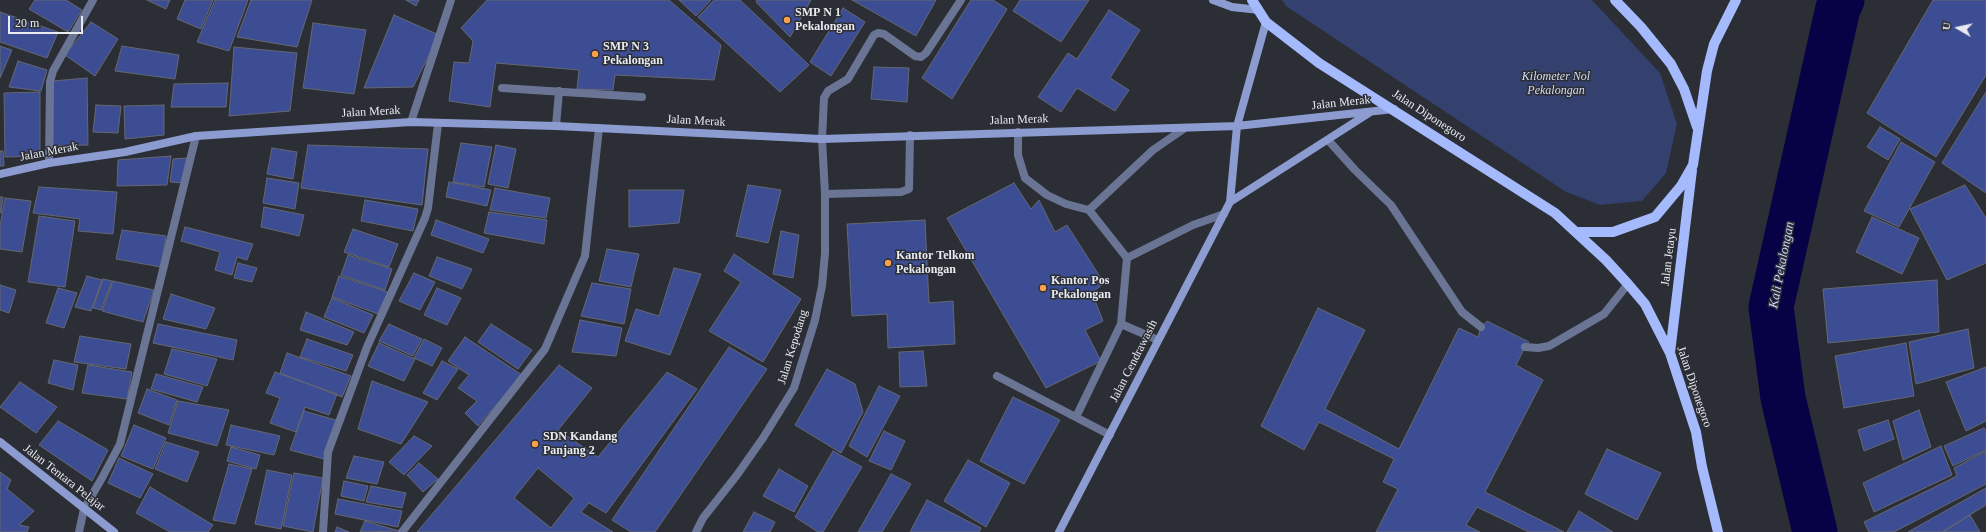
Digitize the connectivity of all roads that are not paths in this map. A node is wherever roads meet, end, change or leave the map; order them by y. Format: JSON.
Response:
{"nodes":[{"id":1,"x":93,"y":0,"type":"edge"},
{"id":2,"x":451,"y":0,"type":"edge"},
{"id":3,"x":961,"y":0,"type":"edge"},
{"id":4,"x":1214,"y":0,"type":"edge"},
{"id":5,"x":1252,"y":0,"type":"edge"},
{"id":6,"x":1615,"y":0,"type":"edge"},
{"id":7,"x":1736,"y":0,"type":"edge"},
{"id":8,"x":1259,"y":10,"type":"junction"},
{"id":9,"x":1266,"y":22,"type":"junction"},
{"id":10,"x":502,"y":88,"type":"dead end"},
{"id":11,"x":559,"y":91,"type":"junction"},
{"id":12,"x":642,"y":97,"type":"dead end"},
{"id":13,"x":1395,"y":109,"type":"junction"},
{"id":14,"x":1372,"y":112,"type":"junction"},
{"id":15,"x":411,"y":122,"type":"junction"},
{"id":16,"x":438,"y":124,"type":"junction"},
{"id":17,"x":556,"y":126,"type":"junction"},
{"id":18,"x":1237,"y":126,"type":"junction"},
{"id":19,"x":599,"y":128,"type":"junction"},
{"id":20,"x":1185,"y":128,"type":"junction"},
{"id":21,"x":1698,"y":131,"type":"junction"},
{"id":22,"x":1018,"y":132,"type":"junction"},
{"id":23,"x":910,"y":135,"type":"junction"},
{"id":24,"x":196,"y":136,"type":"junction"},
{"id":25,"x":822,"y":139,"type":"junction"},
{"id":26,"x":1328,"y":140,"type":"junction"},
{"id":27,"x":49,"y":163,"type":"junction"},
{"id":28,"x":1693,"y":165,"type":"junction"},
{"id":29,"x":0,"y":174,"type":"edge"},
{"id":30,"x":825,"y":194,"type":"junction"},
{"id":31,"x":1230,"y":202,"type":"junction"},
{"id":32,"x":1089,"y":210,"type":"junction"},
{"id":33,"x":1224,"y":214,"type":"junction"},
{"id":34,"x":1577,"y":232,"type":"junction"},
{"id":35,"x":1127,"y":258,"type":"junction"},
{"id":36,"x":1628,"y":284,"type":"junction"},
{"id":37,"x":1121,"y":324,"type":"junction"},
{"id":38,"x":1481,"y":327,"type":"dead end"},
{"id":39,"x":1158,"y":340,"type":"junction"},
{"id":40,"x":1525,"y":347,"type":"dead end"},
{"id":41,"x":1670,"y":353,"type":"junction"},
{"id":42,"x":997,"y":376,"type":"dead end"},
{"id":43,"x":1076,"y":417,"type":"junction"},
{"id":44,"x":1110,"y":435,"type":"junction"},
{"id":45,"x":0,"y":442,"type":"edge"},
{"id":46,"x":84,"y":509,"type":"junction"},
{"id":47,"x":79,"y":532,"type":"edge"},
{"id":48,"x":114,"y":532,"type":"edge"},
{"id":49,"x":323,"y":532,"type":"edge"},
{"id":50,"x":402,"y":532,"type":"edge"},
{"id":51,"x":696,"y":532,"type":"edge"},
{"id":52,"x":1060,"y":532,"type":"edge"},
{"id":53,"x":1718,"y":532,"type":"edge"}],
"edges":[{"from":1,"to":27,"type":"street"},
{"from":2,"to":15,"type":"street"},
{"from":3,"to":25,"type":"street","name":"Jalan Kepodang"},
{"from":4,"to":8,"type":"street"},
{"from":5,"to":8,"type":"main road"},
{"from":6,"to":21,"type":"main road"},
{"from":7,"to":21,"type":"main road"},
{"from":8,"to":9,"type":"main road"},
{"from":9,"to":13,"type":"main road","name":"Jalan Diponegoro"},
{"from":9,"to":18,"type":"street","name":"Jalan Cendrawasih"},
{"from":10,"to":11,"type":"street"},
{"from":11,"to":12,"type":"street"},
{"from":11,"to":17,"type":"street"},
{"from":13,"to":14,"type":"street","name":"Jalan Merak"},
{"from":13,"to":34,"type":"main road","name":"Jalan Diponegoro"},
{"from":14,"to":18,"type":"street","name":"Jalan Merak"},
{"from":14,"to":26,"type":"street"},
{"from":15,"to":16,"type":"street","name":"Jalan Merak"},
{"from":15,"to":24,"type":"street","name":"Jalan Merak"},
{"from":16,"to":17,"type":"street","name":"Jalan Merak"},
{"from":16,"to":49,"type":"street"},
{"from":17,"to":19,"type":"street","name":"Jalan Merak"},
{"from":18,"to":20,"type":"street","name":"Jalan Merak"},
{"from":18,"to":31,"type":"street","name":"Jalan Cendrawasih"},
{"from":19,"to":25,"type":"street","name":"Jalan Merak"},
{"from":19,"to":50,"type":"street"},
{"from":20,"to":22,"type":"street","name":"Jalan Merak"},
{"from":20,"to":32,"type":"street"},
{"from":21,"to":28,"type":"main road"},
{"from":22,"to":23,"type":"street","name":"Jalan Merak"},
{"from":22,"to":32,"type":"street"},
{"from":23,"to":25,"type":"street","name":"Jalan Merak"},
{"from":23,"to":30,"type":"street"},
{"from":24,"to":27,"type":"street","name":"Jalan Merak"},
{"from":24,"to":46,"type":"street"},
{"from":25,"to":30,"type":"street","name":"Jalan Kepodang"},
{"from":26,"to":31,"type":"street"},
{"from":26,"to":38,"type":"street"},
{"from":27,"to":29,"type":"street","name":"Jalan Merak"},
{"from":28,"to":34,"type":"main road"},
{"from":28,"to":41,"type":"main road","name":"Jalan Jetayu"},
{"from":30,"to":51,"type":"street","name":"Jalan Kepodang"},
{"from":31,"to":33,"type":"street","name":"Jalan Cendrawasih"},
{"from":32,"to":35,"type":"street"},
{"from":33,"to":35,"type":"street"},
{"from":33,"to":39,"type":"street","name":"Jalan Cendrawasih"},
{"from":34,"to":36,"type":"main road","name":"Jalan Diponegoro"},
{"from":35,"to":37,"type":"street"},
{"from":36,"to":40,"type":"street"},
{"from":36,"to":41,"type":"main road","name":"Jalan Diponegoro"},
{"from":37,"to":39,"type":"street"},
{"from":37,"to":43,"type":"street"},
{"from":39,"to":44,"type":"street","name":"Jalan Cendrawasih"},
{"from":41,"to":53,"type":"main road","name":"Jalan Diponegoro"},
{"from":42,"to":43,"type":"street"},
{"from":43,"to":44,"type":"street"},
{"from":44,"to":52,"type":"street","name":"Jalan Cendrawasih"},
{"from":45,"to":46,"type":"street","name":"Jalan Tentara Pelajar"},
{"from":46,"to":47,"type":"street"},
{"from":46,"to":48,"type":"street","name":"Jalan Tentara Pelajar"}]}
